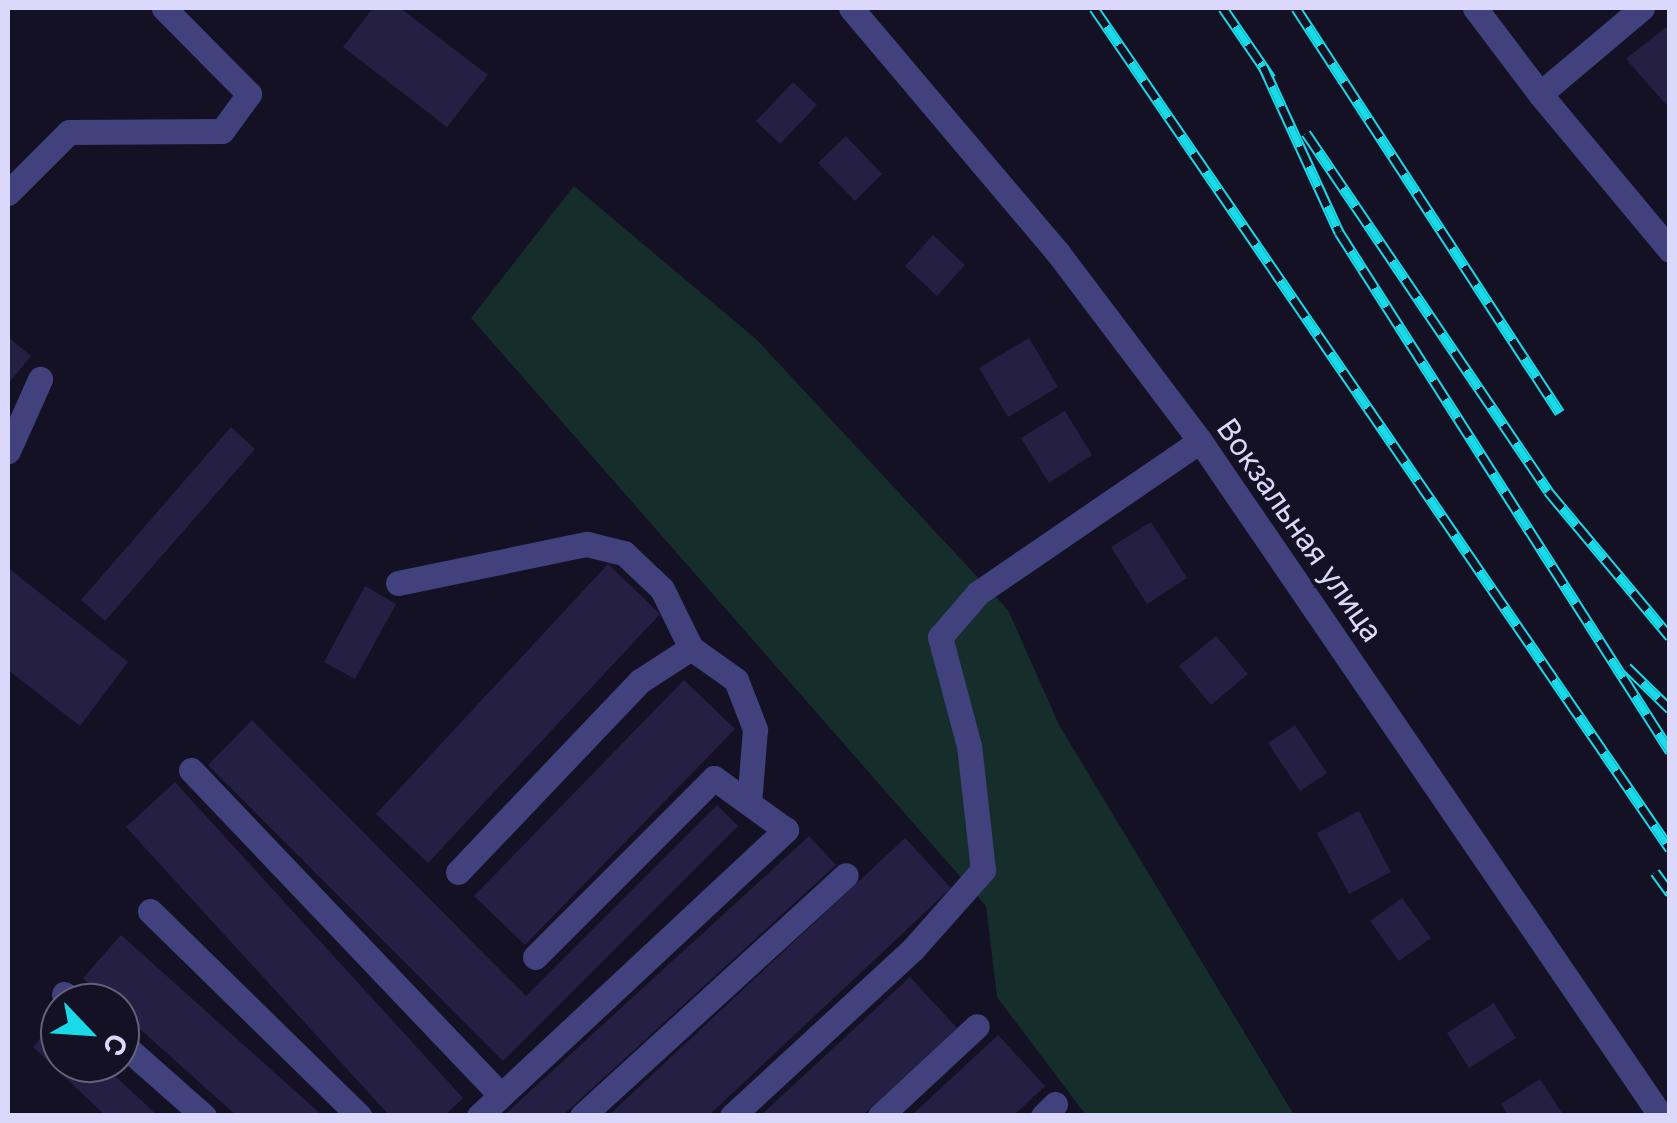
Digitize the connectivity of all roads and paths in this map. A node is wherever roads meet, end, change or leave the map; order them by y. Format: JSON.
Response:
{"nodes":[{"id":1,"x":164,"y":8,"type":"edge"},
{"id":2,"x":852,"y":8,"type":"edge"},
{"id":3,"x":1475,"y":8,"type":"edge"},
{"id":4,"x":1642,"y":8,"type":"edge"},
{"id":5,"x":1540,"y":94,"type":"junction"},
{"id":6,"x":8,"y":193,"type":"edge"},
{"id":7,"x":1670,"y":250,"type":"edge"},
{"id":8,"x":40,"y":378,"type":"dead end"},
{"id":9,"x":1200,"y":441,"type":"junction"},
{"id":10,"x":8,"y":451,"type":"edge"},
{"id":11,"x":398,"y":583,"type":"dead end"},
{"id":12,"x":691,"y":648,"type":"junction"},
{"id":13,"x":191,"y":770,"type":"dead end"},
{"id":14,"x":749,"y":803,"type":"junction"},
{"id":15,"x":458,"y":872,"type":"dead end"},
{"id":16,"x":846,"y":875,"type":"dead end"},
{"id":17,"x":150,"y":911,"type":"dead end"},
{"id":18,"x":535,"y":958,"type":"dead end"},
{"id":19,"x":976,"y":1026,"type":"dead end"},
{"id":20,"x":140,"y":1060,"type":"edge"},
{"id":21,"x":500,"y":1095,"type":"junction"},
{"id":22,"x":204,"y":1116,"type":"edge"},
{"id":23,"x":359,"y":1116,"type":"edge"},
{"id":24,"x":479,"y":1116,"type":"edge"},
{"id":25,"x":582,"y":1116,"type":"edge"},
{"id":26,"x":732,"y":1116,"type":"edge"},
{"id":27,"x":880,"y":1116,"type":"edge"},
{"id":28,"x":1660,"y":1116,"type":"edge"}],
"edges":[{"from":1,"to":6,"type":"street"},
{"from":2,"to":9,"type":"street","name":"Вокзальная улица"},
{"from":3,"to":5,"type":"street"},
{"from":4,"to":5,"type":"street"},
{"from":5,"to":7,"type":"street"},
{"from":8,"to":10,"type":"street"},
{"from":9,"to":26,"type":"street"},
{"from":9,"to":28,"type":"street","name":"Вокзальная улица"},
{"from":11,"to":12,"type":"street"},
{"from":12,"to":14,"type":"street"},
{"from":12,"to":15,"type":"street"},
{"from":13,"to":21,"type":"street"},
{"from":14,"to":18,"type":"street"},
{"from":14,"to":21,"type":"street"},
{"from":16,"to":25,"type":"street"},
{"from":17,"to":23,"type":"street"},
{"from":19,"to":27,"type":"street"},
{"from":20,"to":22,"type":"street"},
{"from":21,"to":24,"type":"street"}]}
